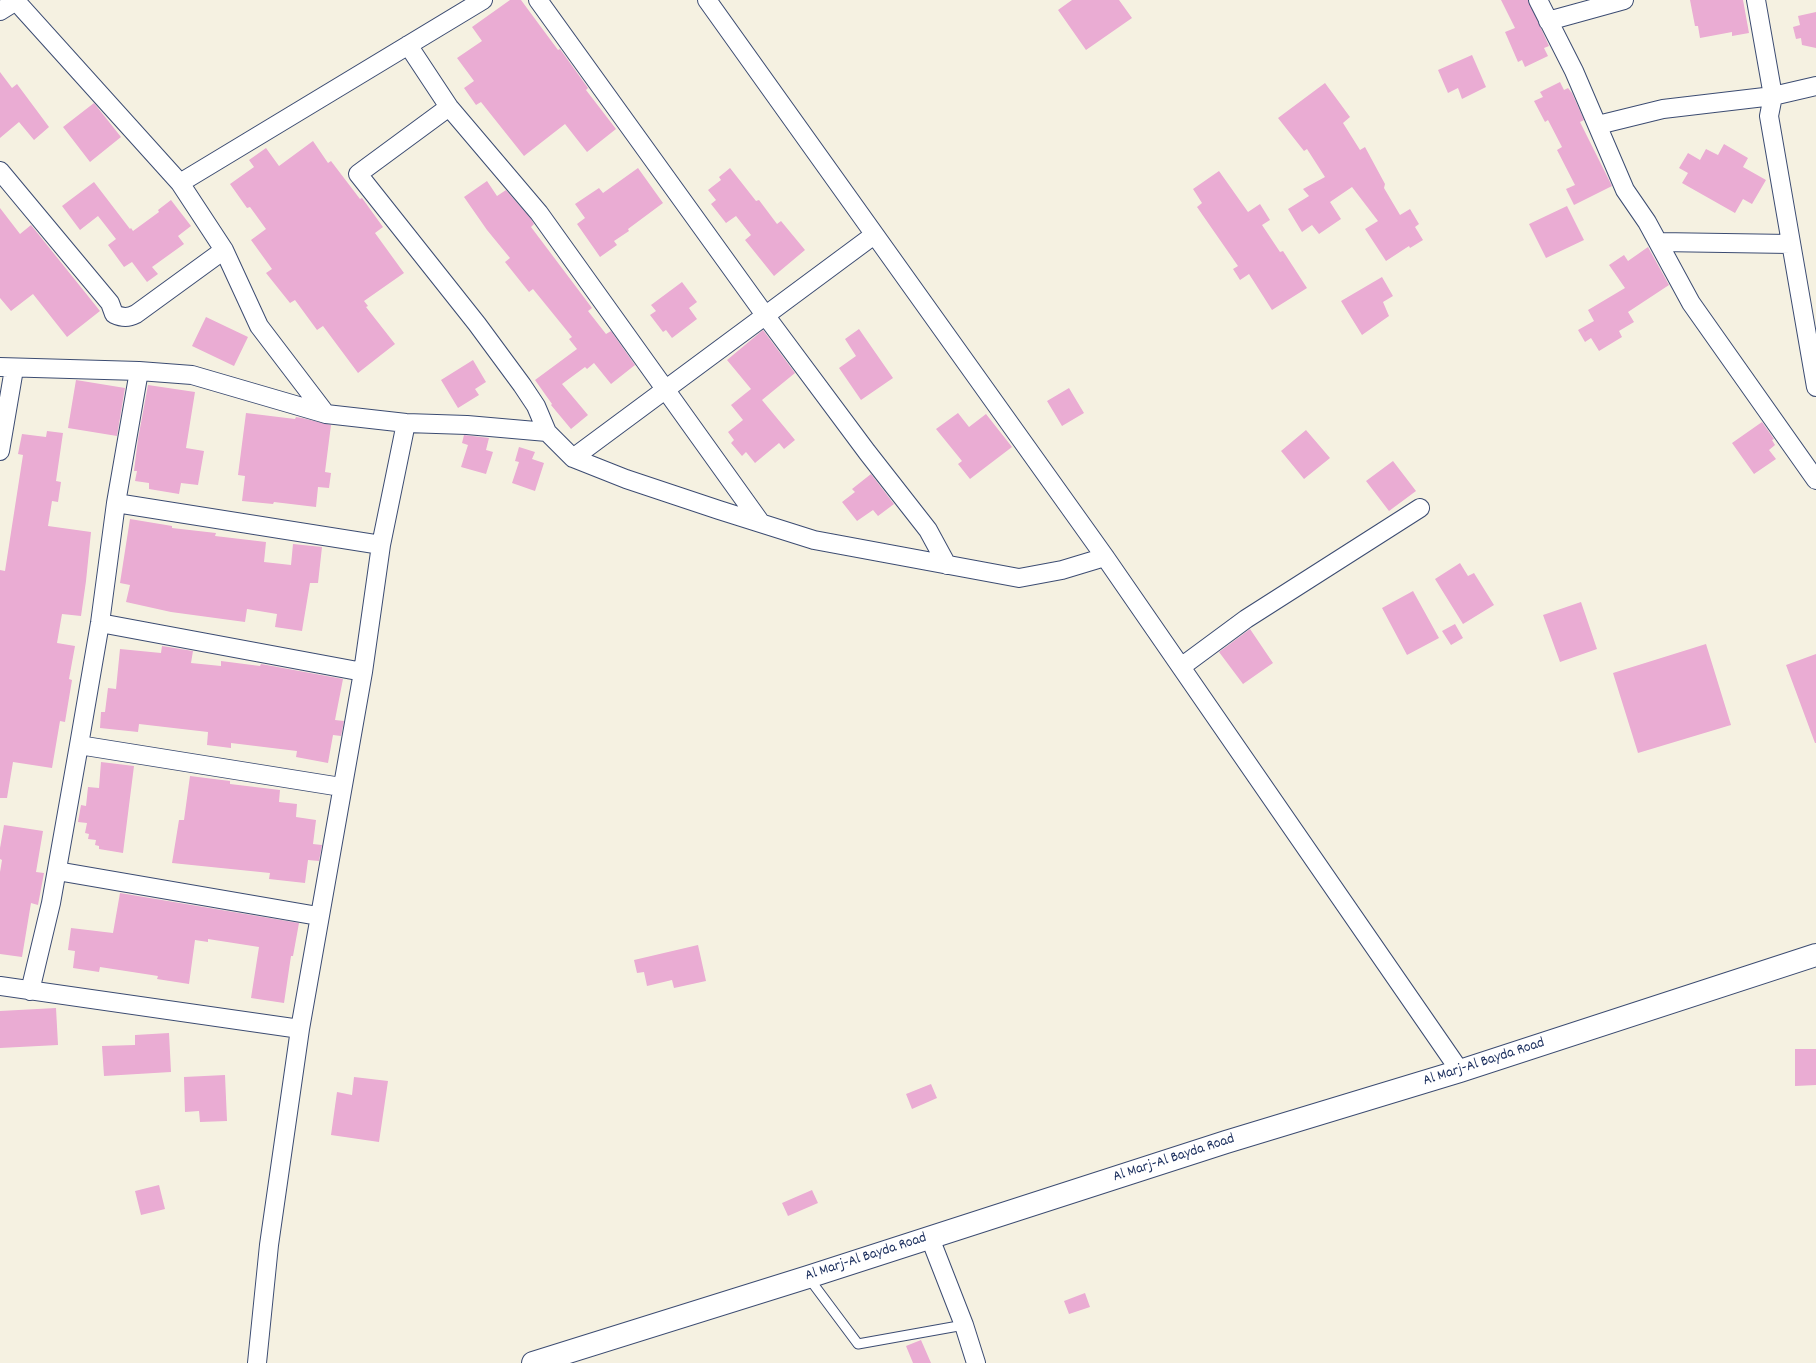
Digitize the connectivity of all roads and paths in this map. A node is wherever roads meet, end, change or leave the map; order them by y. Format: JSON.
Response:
{"nodes":[{"id":1,"x":482,"y":0,"type":"edge"},
{"id":2,"x":538,"y":0,"type":"edge"},
{"id":3,"x":707,"y":0,"type":"edge"},
{"id":4,"x":1538,"y":0,"type":"edge"},
{"id":5,"x":1624,"y":0,"type":"edge"},
{"id":6,"x":1756,"y":0,"type":"edge"},
{"id":7,"x":16,"y":1,"type":"edge"},
{"id":8,"x":0,"y":11,"type":"edge"},
{"id":9,"x":1548,"y":22,"type":"junction"},
{"id":10,"x":408,"y":45,"type":"junction"},
{"id":11,"x":1816,"y":86,"type":"edge"},
{"id":12,"x":1773,"y":96,"type":"junction"},
{"id":13,"x":449,"y":107,"type":"junction"},
{"id":14,"x":1598,"y":125,"type":"junction"},
{"id":15,"x":0,"y":171,"type":"edge"},
{"id":16,"x":180,"y":183,"type":"junction"},
{"id":17,"x":874,"y":235,"type":"junction"},
{"id":18,"x":1659,"y":242,"type":"junction"},
{"id":19,"x":1790,"y":244,"type":"junction"},
{"id":20,"x":224,"y":250,"type":"junction"},
{"id":21,"x":765,"y":315,"type":"junction"},
{"id":22,"x":5,"y":366,"type":"edge"},
{"id":23,"x":139,"y":371,"type":"junction"},
{"id":24,"x":1815,"y":380,"type":"edge"},
{"id":25,"x":665,"y":388,"type":"junction"},
{"id":26,"x":326,"y":414,"type":"junction"},
{"id":27,"x":406,"y":423,"type":"junction"},
{"id":28,"x":547,"y":432,"type":"junction"},
{"id":29,"x":0,"y":452,"type":"edge"},
{"id":30,"x":573,"y":458,"type":"junction"},
{"id":31,"x":1816,"y":480,"type":"edge"},
{"id":32,"x":116,"y":503,"type":"junction"},
{"id":33,"x":1420,"y":508,"type":"dead end"},
{"id":34,"x":761,"y":523,"type":"junction"},
{"id":35,"x":381,"y":544,"type":"junction"},
{"id":36,"x":1105,"y":557,"type":"junction"},
{"id":37,"x":946,"y":565,"type":"junction"},
{"id":38,"x":100,"y":623,"type":"junction"},
{"id":39,"x":1181,"y":667,"type":"junction"},
{"id":40,"x":363,"y":672,"type":"junction"},
{"id":41,"x":79,"y":745,"type":"junction"},
{"id":42,"x":341,"y":787,"type":"junction"},
{"id":43,"x":57,"y":871,"type":"junction"},
{"id":44,"x":318,"y":916,"type":"junction"},
{"id":45,"x":1816,"y":955,"type":"edge"},
{"id":46,"x":0,"y":986,"type":"edge"},
{"id":47,"x":30,"y":991,"type":"junction"},
{"id":48,"x":300,"y":1029,"type":"junction"},
{"id":49,"x":1460,"y":1071,"type":"junction"},
{"id":50,"x":930,"y":1238,"type":"junction"},
{"id":51,"x":808,"y":1277,"type":"junction"},
{"id":52,"x":964,"y":1325,"type":"junction"},
{"id":53,"x":257,"y":1363,"type":"edge"},
{"id":54,"x":533,"y":1363,"type":"edge"},
{"id":55,"x":976,"y":1363,"type":"edge"}],
"edges":[{"from":1,"to":10,"type":"street"},
{"from":2,"to":21,"type":"street"},
{"from":3,"to":17,"type":"street"},
{"from":4,"to":9,"type":"street"},
{"from":5,"to":9,"type":"street"},
{"from":6,"to":12,"type":"street"},
{"from":7,"to":8,"type":"street"},
{"from":7,"to":16,"type":"street"},
{"from":9,"to":14,"type":"street"},
{"from":10,"to":13,"type":"street"},
{"from":10,"to":16,"type":"street"},
{"from":11,"to":12,"type":"street"},
{"from":12,"to":14,"type":"street"},
{"from":12,"to":19,"type":"street"},
{"from":13,"to":25,"type":"street"},
{"from":13,"to":28,"type":"street"},
{"from":14,"to":18,"type":"street"},
{"from":15,"to":20,"type":"street"},
{"from":16,"to":20,"type":"street"},
{"from":17,"to":21,"type":"street"},
{"from":17,"to":36,"type":"street"},
{"from":18,"to":19,"type":"street"},
{"from":18,"to":31,"type":"street"},
{"from":19,"to":24,"type":"street"},
{"from":20,"to":26,"type":"street"},
{"from":21,"to":25,"type":"street"},
{"from":21,"to":37,"type":"street"},
{"from":22,"to":23,"type":"street"},
{"from":22,"to":29,"type":"street"},
{"from":23,"to":26,"type":"street"},
{"from":23,"to":32,"type":"street"},
{"from":25,"to":30,"type":"street"},
{"from":25,"to":34,"type":"street"},
{"from":26,"to":27,"type":"street"},
{"from":27,"to":28,"type":"street"},
{"from":27,"to":35,"type":"street"},
{"from":28,"to":30,"type":"street"},
{"from":30,"to":34,"type":"street"},
{"from":32,"to":35,"type":"street"},
{"from":32,"to":38,"type":"street"},
{"from":33,"to":39,"type":"street"},
{"from":34,"to":37,"type":"street"},
{"from":35,"to":40,"type":"street"},
{"from":36,"to":37,"type":"street"},
{"from":36,"to":39,"type":"street"},
{"from":38,"to":40,"type":"street"},
{"from":38,"to":41,"type":"street"},
{"from":39,"to":49,"type":"street"},
{"from":40,"to":42,"type":"street"},
{"from":41,"to":42,"type":"street"},
{"from":41,"to":43,"type":"street"},
{"from":42,"to":44,"type":"street"},
{"from":43,"to":44,"type":"street"},
{"from":43,"to":47,"type":"street"},
{"from":44,"to":48,"type":"street"},
{"from":45,"to":49,"type":"highway","name":"Al Marj-Al Bayda Road"},
{"from":46,"to":47,"type":"street"},
{"from":47,"to":48,"type":"street"},
{"from":48,"to":53,"type":"street"},
{"from":49,"to":50,"type":"highway","name":"Al Marj-Al Bayda Road"},
{"from":50,"to":51,"type":"highway","name":"Al Marj-Al Bayda Road"},
{"from":50,"to":52,"type":"street"},
{"from":51,"to":52,"type":"lane"},
{"from":51,"to":54,"type":"highway","name":"Al Marj-Al Bayda Road"},
{"from":52,"to":55,"type":"street"}]}
